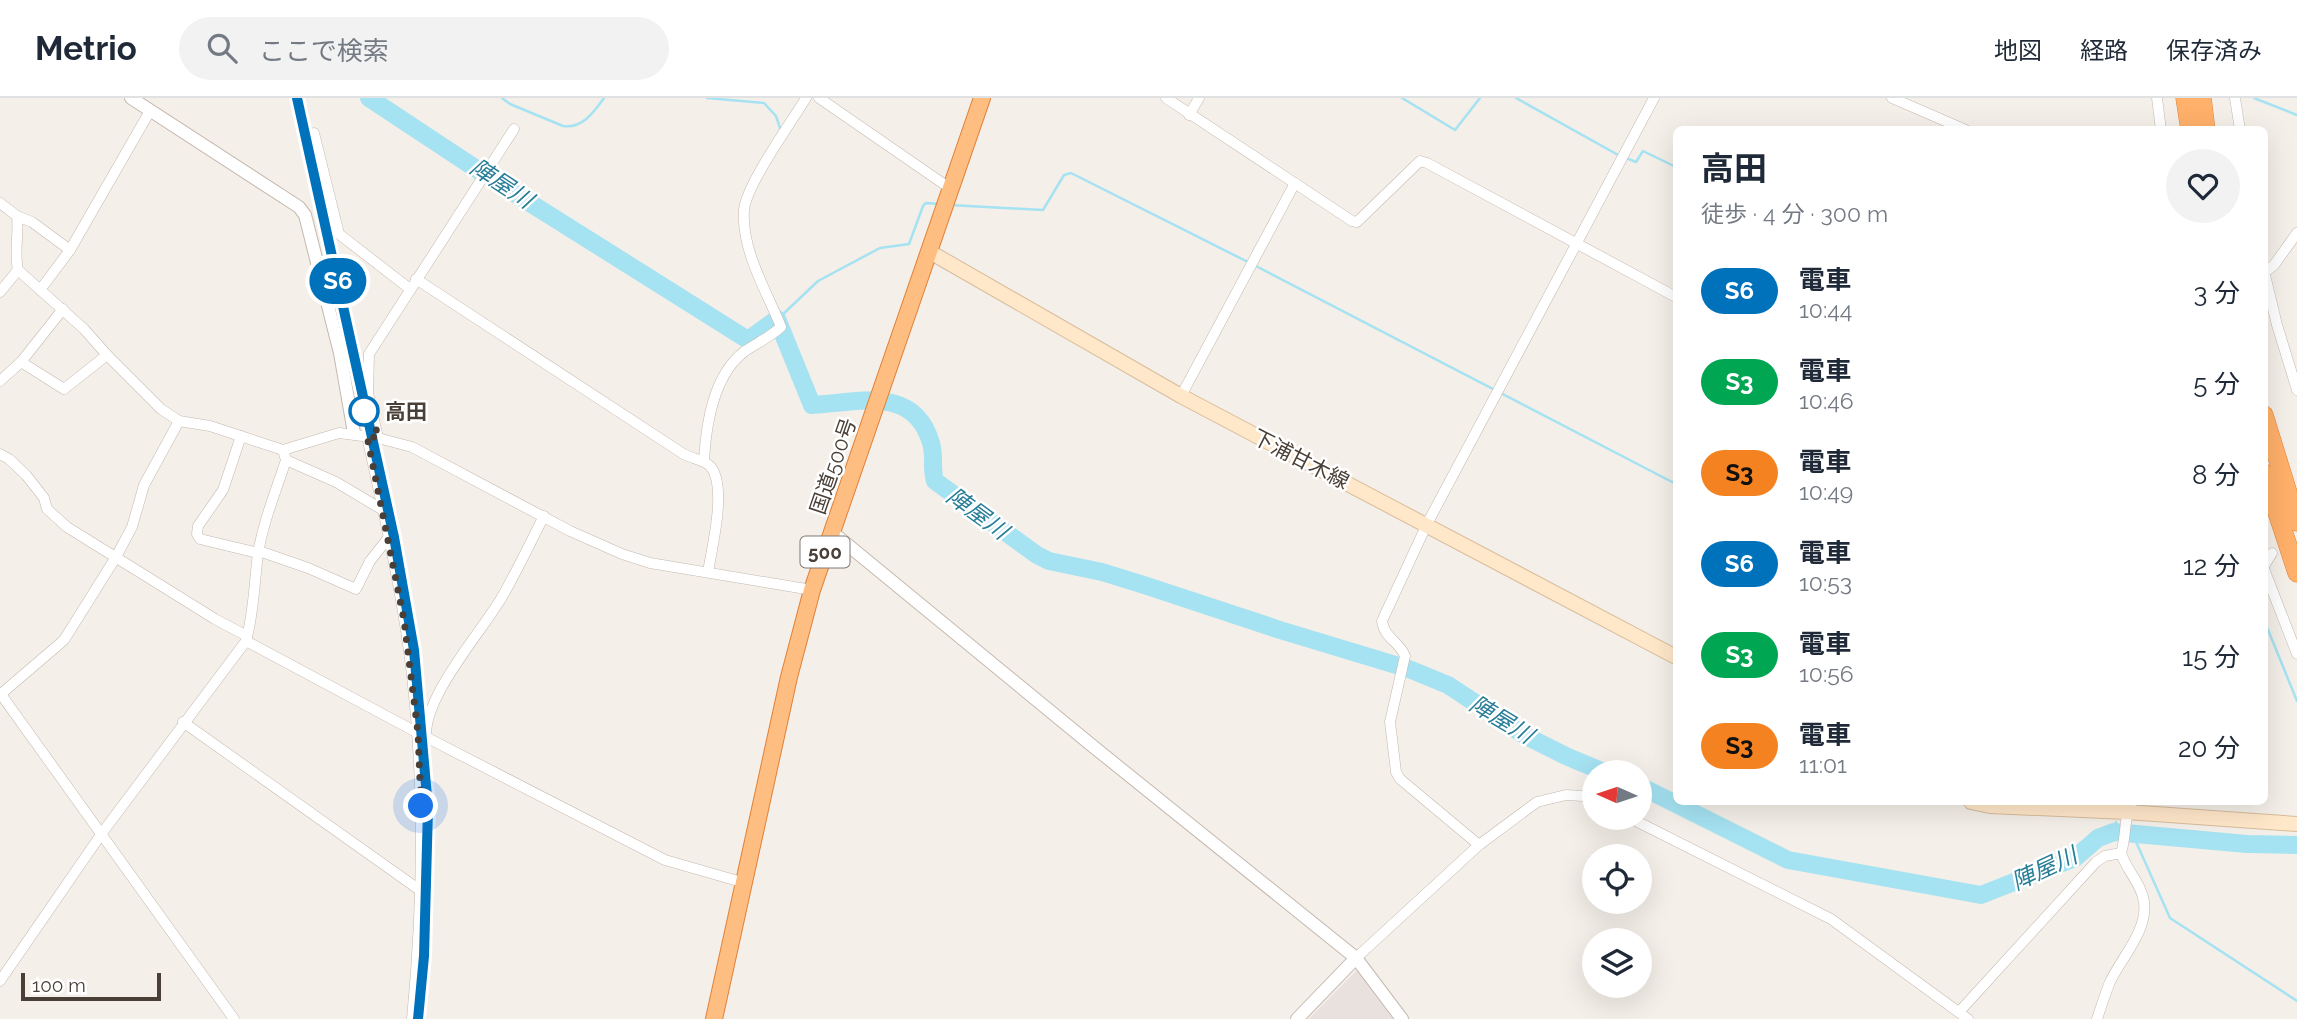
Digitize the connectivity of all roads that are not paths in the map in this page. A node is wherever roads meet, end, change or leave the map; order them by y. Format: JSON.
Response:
{"nodes":[{"id":1,"x":131,"y":98,"type":"edge"},
{"id":2,"x":806,"y":98,"type":"edge"},
{"id":3,"x":819,"y":98,"type":"edge"},
{"id":4,"x":982,"y":98,"type":"edge"},
{"id":5,"x":1166,"y":98,"type":"edge"},
{"id":6,"x":1199,"y":98,"type":"edge"},
{"id":7,"x":1654,"y":98,"type":"edge"},
{"id":8,"x":1892,"y":98,"type":"edge"},
{"id":9,"x":2157,"y":98,"type":"edge"},
{"id":10,"x":2185,"y":98,"type":"edge"},
{"id":11,"x":2202,"y":98,"type":"edge"},
{"id":12,"x":2235,"y":98,"type":"edge"},
{"id":13,"x":150,"y":111,"type":"junction"},
{"id":14,"x":1189,"y":115,"type":"junction"},
{"id":15,"x":1957,"y":126,"type":"edge"},
{"id":16,"x":2160,"y":126,"type":"edge"},
{"id":17,"x":2189,"y":126,"type":"edge"},
{"id":18,"x":2206,"y":126,"type":"edge"},
{"id":19,"x":2239,"y":126,"type":"edge"},
{"id":20,"x":514,"y":129,"type":"dead end"},
{"id":21,"x":314,"y":134,"type":"dead end"},
{"id":22,"x":1295,"y":183,"type":"junction"},
{"id":23,"x":951,"y":189,"type":"junction"},
{"id":24,"x":0,"y":203,"type":"edge"},
{"id":25,"x":17,"y":216,"type":"junction"},
{"id":26,"x":2297,"y":233,"type":"edge"},
{"id":27,"x":1576,"y":243,"type":"junction"},
{"id":28,"x":70,"y":250,"type":"junction"},
{"id":29,"x":930,"y":252,"type":"junction"},
{"id":30,"x":18,"y":270,"type":"junction"},
{"id":31,"x":2268,"y":270,"type":"edge"},
{"id":32,"x":416,"y":279,"type":"junction"},
{"id":33,"x":2268,"y":285,"type":"edge"},
{"id":34,"x":410,"y":289,"type":"junction"},
{"id":35,"x":40,"y":290,"type":"junction"},
{"id":36,"x":0,"y":292,"type":"edge"},
{"id":37,"x":1673,"y":296,"type":"edge"},
{"id":38,"x":63,"y":309,"type":"junction"},
{"id":39,"x":107,"y":355,"type":"junction"},
{"id":40,"x":21,"y":362,"type":"junction"},
{"id":41,"x":0,"y":381,"type":"edge"},
{"id":42,"x":2297,"y":390,"type":"edge"},
{"id":43,"x":1181,"y":396,"type":"junction"},
{"id":44,"x":179,"y":421,"type":"junction"},
{"id":45,"x":2268,"y":428,"type":"edge"},
{"id":46,"x":360,"y":434,"type":"junction"},
{"id":47,"x":241,"y":436,"type":"junction"},
{"id":48,"x":378,"y":438,"type":"junction"},
{"id":49,"x":0,"y":454,"type":"edge"},
{"id":50,"x":284,"y":455,"type":"junction"},
{"id":51,"x":704,"y":461,"type":"junction"},
{"id":52,"x":2268,"y":485,"type":"edge"},
{"id":53,"x":383,"y":510,"type":"junction"},
{"id":54,"x":544,"y":516,"type":"junction"},
{"id":55,"x":2297,"y":522,"type":"edge"},
{"id":56,"x":1427,"y":524,"type":"junction"},
{"id":57,"x":832,"y":532,"type":"junction"},
{"id":58,"x":389,"y":537,"type":"junction"},
{"id":59,"x":259,"y":552,"type":"junction"},
{"id":60,"x":2272,"y":554,"type":"dead end"},
{"id":61,"x":116,"y":557,"type":"junction"},
{"id":62,"x":2268,"y":560,"type":"edge"},
{"id":63,"x":708,"y":572,"type":"junction"},
{"id":64,"x":2297,"y":573,"type":"edge"},
{"id":65,"x":2268,"y":578,"type":"edge"},
{"id":66,"x":812,"y":590,"type":"junction"},
{"id":67,"x":246,"y":638,"type":"junction"},
{"id":68,"x":2297,"y":654,"type":"edge"},
{"id":69,"x":1673,"y":655,"type":"edge"},
{"id":70,"x":1,"y":694,"type":"edge"},
{"id":71,"x":183,"y":722,"type":"junction"},
{"id":72,"x":422,"y":735,"type":"junction"},
{"id":73,"x":1582,"y":796,"type":"edge"},
{"id":74,"x":1985,"y":805,"type":"edge"},
{"id":75,"x":2128,"y":811,"type":"edge"},
{"id":76,"x":2297,"y":824,"type":"edge"},
{"id":77,"x":1652,"y":829,"type":"edge"},
{"id":78,"x":102,"y":833,"type":"junction"},
{"id":79,"x":1479,"y":845,"type":"junction"},
{"id":80,"x":2123,"y":847,"type":"junction"},
{"id":81,"x":745,"y":883,"type":"junction"},
{"id":82,"x":421,"y":891,"type":"junction"},
{"id":83,"x":1356,"y":958,"type":"junction"},
{"id":84,"x":0,"y":981,"type":"edge"},
{"id":85,"x":1959,"y":1012,"type":"junction"},
{"id":86,"x":233,"y":1019,"type":"edge"},
{"id":87,"x":412,"y":1019,"type":"edge"},
{"id":88,"x":714,"y":1019,"type":"edge"},
{"id":89,"x":1297,"y":1019,"type":"edge"},
{"id":90,"x":1402,"y":1019,"type":"edge"},
{"id":91,"x":1968,"y":1019,"type":"edge"},
{"id":92,"x":2097,"y":1019,"type":"edge"}],
"edges":[{"from":1,"to":13,"type":"street"},
{"from":2,"to":51,"type":"street"},
{"from":3,"to":23,"type":"street"},
{"from":4,"to":23,"type":"highway","name":"国道500号","number":"500"},
{"from":5,"to":14,"type":"street"},
{"from":6,"to":14,"type":"street"},
{"from":7,"to":27,"type":"street"},
{"from":8,"to":15,"type":"street"},
{"from":9,"to":16,"type":"street"},
{"from":10,"to":17,"type":"highway"},
{"from":11,"to":18,"type":"highway"},
{"from":12,"to":19,"type":"street"},
{"from":13,"to":28,"type":"street"},
{"from":13,"to":46,"type":"street"},
{"from":14,"to":22,"type":"street"},
{"from":20,"to":32,"type":"street"},
{"from":21,"to":34,"type":"street"},
{"from":22,"to":27,"type":"street"},
{"from":22,"to":43,"type":"street"},
{"from":23,"to":29,"type":"highway","name":"国道500号","number":"500"},
{"from":24,"to":25,"type":"street"},
{"from":25,"to":28,"type":"street"},
{"from":25,"to":30,"type":"street"},
{"from":26,"to":31,"type":"street"},
{"from":27,"to":37,"type":"street"},
{"from":27,"to":56,"type":"street"},
{"from":28,"to":35,"type":"street"},
{"from":29,"to":43,"type":"main road","name":"下浦甘木線"},
{"from":29,"to":57,"type":"highway","name":"国道500号","number":"500"},
{"from":30,"to":35,"type":"street"},
{"from":30,"to":36,"type":"street"},
{"from":32,"to":34,"type":"street"},
{"from":32,"to":51,"type":"street"},
{"from":33,"to":42,"type":"street"},
{"from":34,"to":48,"type":"street"},
{"from":35,"to":38,"type":"street"},
{"from":38,"to":39,"type":"street"},
{"from":38,"to":40,"type":"street"},
{"from":39,"to":40,"type":"street"},
{"from":39,"to":44,"type":"street"},
{"from":40,"to":41,"type":"street"},
{"from":43,"to":56,"type":"main road","name":"下浦甘木線"},
{"from":44,"to":47,"type":"street"},
{"from":44,"to":61,"type":"street"},
{"from":45,"to":55,"type":"highway"},
{"from":46,"to":48,"type":"street"},
{"from":46,"to":50,"type":"street"},
{"from":46,"to":53,"type":"street"},
{"from":47,"to":50,"type":"street"},
{"from":47,"to":59,"type":"street"},
{"from":48,"to":54,"type":"street"},
{"from":49,"to":61,"type":"street"},
{"from":50,"to":53,"type":"street"},
{"from":50,"to":59,"type":"street"},
{"from":51,"to":63,"type":"street"},
{"from":52,"to":64,"type":"highway"},
{"from":53,"to":58,"type":"street"},
{"from":54,"to":63,"type":"street"},
{"from":54,"to":72,"type":"street"},
{"from":56,"to":69,"type":"main road","name":"下浦甘木線"},
{"from":56,"to":79,"type":"street"},
{"from":57,"to":66,"type":"highway","name":"国道500号","number":"500"},
{"from":57,"to":83,"type":"street"},
{"from":58,"to":59,"type":"street"},
{"from":58,"to":72,"type":"street"},
{"from":59,"to":67,"type":"street"},
{"from":60,"to":62,"type":"street"},
{"from":61,"to":67,"type":"street"},
{"from":61,"to":70,"type":"street"},
{"from":63,"to":66,"type":"street"},
{"from":65,"to":68,"type":"street"},
{"from":66,"to":81,"type":"highway","name":"国道500号","number":"500"},
{"from":67,"to":71,"type":"street"},
{"from":67,"to":72,"type":"street"},
{"from":70,"to":78,"type":"street"},
{"from":71,"to":78,"type":"street"},
{"from":71,"to":82,"type":"street"},
{"from":72,"to":81,"type":"street"},
{"from":72,"to":82,"type":"street"},
{"from":73,"to":79,"type":"street"},
{"from":74,"to":75,"type":"main road"},
{"from":75,"to":76,"type":"main road"},
{"from":75,"to":80,"type":"street"},
{"from":77,"to":85,"type":"street"},
{"from":78,"to":84,"type":"street"},
{"from":78,"to":86,"type":"street"},
{"from":79,"to":83,"type":"street"},
{"from":80,"to":85,"type":"street"},
{"from":80,"to":92,"type":"street"},
{"from":81,"to":88,"type":"highway","name":"国道500号","number":"500"},
{"from":82,"to":87,"type":"street"},
{"from":83,"to":89,"type":"street"},
{"from":83,"to":90,"type":"street"},
{"from":85,"to":91,"type":"street"}]}
